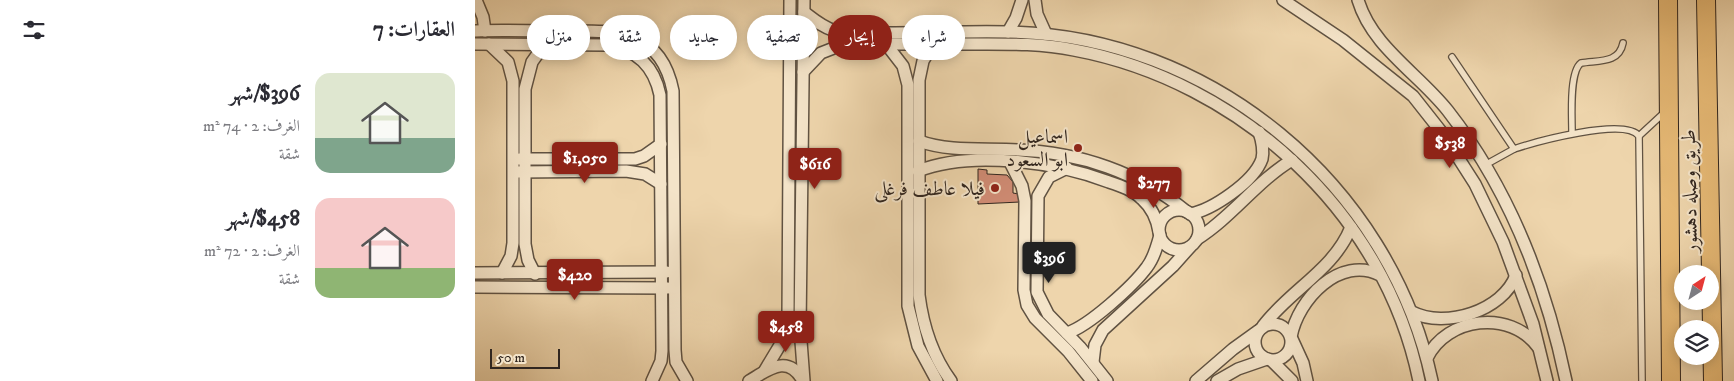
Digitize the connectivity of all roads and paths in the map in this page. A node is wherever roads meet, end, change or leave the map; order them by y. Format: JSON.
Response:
{"nodes":[{"id":1,"x":477,"y":0,"type":"edge"},
{"id":2,"x":790,"y":0,"type":"edge"},
{"id":3,"x":1022,"y":0,"type":"edge"},
{"id":4,"x":1035,"y":0,"type":"edge"},
{"id":5,"x":1358,"y":0,"type":"edge"},
{"id":6,"x":1669,"y":0,"type":"edge"},
{"id":7,"x":1706,"y":0,"type":"edge"},
{"id":8,"x":1287,"y":1,"type":"edge"},
{"id":9,"x":804,"y":6,"type":"edge"},
{"id":10,"x":480,"y":31,"type":"edge"},
{"id":11,"x":527,"y":31,"type":"edge"},
{"id":12,"x":590,"y":31,"type":"edge"},
{"id":13,"x":1008,"y":32,"type":"junction"},
{"id":14,"x":1046,"y":34,"type":"junction"},
{"id":15,"x":1623,"y":43,"type":"dead end"},
{"id":16,"x":475,"y":44,"type":"edge"},
{"id":17,"x":489,"y":44,"type":"junction"},
{"id":18,"x":965,"y":44,"type":"edge"},
{"id":19,"x":527,"y":45,"type":"edge"},
{"id":20,"x":590,"y":47,"type":"edge"},
{"id":21,"x":828,"y":49,"type":"edge"},
{"id":22,"x":892,"y":50,"type":"edge"},
{"id":23,"x":1452,"y":57,"type":"dead end"},
{"id":24,"x":534,"y":60,"type":"edge"},
{"id":25,"x":924,"y":60,"type":"edge"},
{"id":26,"x":668,"y":70,"type":"junction"},
{"id":27,"x":803,"y":72,"type":"junction"},
{"id":28,"x":655,"y":76,"type":"junction"},
{"id":29,"x":1669,"y":108,"type":"junction"},
{"id":30,"x":1259,"y":132,"type":"junction"},
{"id":31,"x":1572,"y":132,"type":"junction"},
{"id":32,"x":1639,"y":136,"type":"junction"},
{"id":33,"x":919,"y":141,"type":"junction"},
{"id":34,"x":661,"y":144,"type":"junction"},
{"id":35,"x":1514,"y":149,"type":"junction"},
{"id":36,"x":520,"y":159,"type":"junction"},
{"id":37,"x":1292,"y":160,"type":"junction"},
{"id":38,"x":1010,"y":162,"type":"junction"},
{"id":39,"x":1485,"y":165,"type":"junction"},
{"id":40,"x":1067,"y":168,"type":"junction"},
{"id":41,"x":918,"y":171,"type":"junction"},
{"id":42,"x":519,"y":172,"type":"junction"},
{"id":43,"x":661,"y":184,"type":"junction"},
{"id":44,"x":1188,"y":213,"type":"junction"},
{"id":45,"x":1351,"y":227,"type":"junction"},
{"id":46,"x":1160,"y":234,"type":"junction"},
{"id":47,"x":1193,"y":243,"type":"junction"},
{"id":48,"x":662,"y":272,"type":"junction"},
{"id":49,"x":674,"y":272,"type":"junction"},
{"id":50,"x":475,"y":273,"type":"edge"},
{"id":51,"x":502,"y":273,"type":"junction"},
{"id":52,"x":535,"y":274,"type":"junction"},
{"id":53,"x":1380,"y":275,"type":"junction"},
{"id":54,"x":1515,"y":275,"type":"junction"},
{"id":55,"x":475,"y":287,"type":"edge"},
{"id":56,"x":662,"y":288,"type":"junction"},
{"id":57,"x":674,"y":288,"type":"junction"},
{"id":58,"x":1412,"y":312,"type":"junction"},
{"id":59,"x":1261,"y":329,"type":"junction"},
{"id":60,"x":1067,"y":333,"type":"junction"},
{"id":61,"x":1291,"y":338,"type":"junction"},
{"id":62,"x":1541,"y":351,"type":"junction"},
{"id":63,"x":1427,"y":358,"type":"junction"},
{"id":64,"x":1269,"y":359,"type":"junction"},
{"id":65,"x":1093,"y":362,"type":"junction"},
{"id":66,"x":760,"y":375,"type":"edge"},
{"id":67,"x":652,"y":381,"type":"edge"},
{"id":68,"x":687,"y":381,"type":"edge"},
{"id":69,"x":749,"y":381,"type":"edge"},
{"id":70,"x":803,"y":381,"type":"edge"},
{"id":71,"x":937,"y":381,"type":"edge"},
{"id":72,"x":951,"y":381,"type":"edge"},
{"id":73,"x":1092,"y":381,"type":"edge"},
{"id":74,"x":1107,"y":381,"type":"edge"},
{"id":75,"x":1196,"y":381,"type":"edge"},
{"id":76,"x":1217,"y":381,"type":"edge"},
{"id":77,"x":1292,"y":381,"type":"edge"},
{"id":78,"x":1307,"y":381,"type":"edge"},
{"id":79,"x":1419,"y":381,"type":"edge"},
{"id":80,"x":1432,"y":381,"type":"edge"},
{"id":81,"x":1547,"y":381,"type":"edge"},
{"id":82,"x":1566,"y":381,"type":"edge"},
{"id":83,"x":1642,"y":381,"type":"edge"},
{"id":84,"x":1671,"y":381,"type":"edge"},
{"id":85,"x":1713,"y":381,"type":"edge"}],
"edges":[{"from":1,"to":10,"type":"street"},
{"from":2,"to":66,"type":"street"},
{"from":3,"to":13,"type":"street"},
{"from":4,"to":14,"type":"street"},
{"from":5,"to":39,"type":"street"},
{"from":6,"to":29,"type":"main road","name":"طريق وصله دهشور"},
{"from":7,"to":85,"type":"main road","name":"طريق وصله دهشور"},
{"from":8,"to":54,"type":"street"},
{"from":9,"to":13,"type":"street"},
{"from":9,"to":27,"type":"street"},
{"from":10,"to":11,"type":"street"},
{"from":12,"to":26,"type":"street"},
{"from":13,"to":14,"type":"street"},
{"from":14,"to":58,"type":"street"},
{"from":15,"to":31,"type":"lane"},
{"from":16,"to":17,"type":"street"},
{"from":17,"to":19,"type":"street"},
{"from":17,"to":36,"type":"street"},
{"from":18,"to":30,"type":"street"},
{"from":20,"to":28,"type":"street"},
{"from":21,"to":27,"type":"street"},
{"from":22,"to":71,"type":"street"},
{"from":23,"to":35,"type":"lane"},
{"from":24,"to":36,"type":"street"},
{"from":25,"to":33,"type":"street"},
{"from":26,"to":28,"type":"street"},
{"from":26,"to":49,"type":"street"},
{"from":27,"to":70,"type":"street"},
{"from":28,"to":34,"type":"street"},
{"from":29,"to":32,"type":"lane"},
{"from":29,"to":84,"type":"main road","name":"طريق وصله دهشور"},
{"from":30,"to":37,"type":"street"},
{"from":30,"to":44,"type":"street"},
{"from":31,"to":32,"type":"lane"},
{"from":31,"to":35,"type":"lane"},
{"from":32,"to":83,"type":"lane"},
{"from":33,"to":41,"type":"street"},
{"from":33,"to":44,"type":"street"},
{"from":34,"to":36,"type":"street"},
{"from":34,"to":43,"type":"street"},
{"from":35,"to":39,"type":"lane"},
{"from":36,"to":42,"type":"street"},
{"from":37,"to":45,"type":"street"},
{"from":37,"to":47,"type":"street"},
{"from":38,"to":40,"type":"street"},
{"from":38,"to":41,"type":"street"},
{"from":38,"to":73,"type":"street"},
{"from":39,"to":82,"type":"street"},
{"from":40,"to":46,"type":"street"},
{"from":40,"to":60,"type":"street"},
{"from":41,"to":72,"type":"street"},
{"from":42,"to":43,"type":"street"},
{"from":42,"to":51,"type":"street"},
{"from":42,"to":52,"type":"street"},
{"from":43,"to":48,"type":"street"},
{"from":44,"to":46,"type":"street"},
{"from":44,"to":47,"type":"street"},
{"from":45,"to":53,"type":"street"},
{"from":45,"to":59,"type":"street"},
{"from":46,"to":47,"type":"street"},
{"from":46,"to":60,"type":"street"},
{"from":47,"to":65,"type":"street"},
{"from":48,"to":49,"type":"street"},
{"from":48,"to":52,"type":"street"},
{"from":48,"to":56,"type":"street"},
{"from":49,"to":57,"type":"street"},
{"from":50,"to":51,"type":"street"},
{"from":51,"to":52,"type":"street"},
{"from":53,"to":61,"type":"street"},
{"from":53,"to":79,"type":"street"},
{"from":54,"to":58,"type":"street"},
{"from":54,"to":62,"type":"street"},
{"from":55,"to":56,"type":"street"},
{"from":56,"to":57,"type":"street"},
{"from":56,"to":67,"type":"street"},
{"from":57,"to":68,"type":"street"},
{"from":58,"to":63,"type":"street"},
{"from":59,"to":61,"type":"street"},
{"from":59,"to":64,"type":"street"},
{"from":59,"to":75,"type":"street"},
{"from":60,"to":65,"type":"street"},
{"from":61,"to":64,"type":"street"},
{"from":61,"to":78,"type":"street"},
{"from":62,"to":63,"type":"street"},
{"from":62,"to":81,"type":"street"},
{"from":63,"to":80,"type":"street"},
{"from":64,"to":76,"type":"street"},
{"from":64,"to":77,"type":"street"},
{"from":65,"to":74,"type":"street"},
{"from":66,"to":69,"type":"street"},
{"from":66,"to":70,"type":"street"}]}
